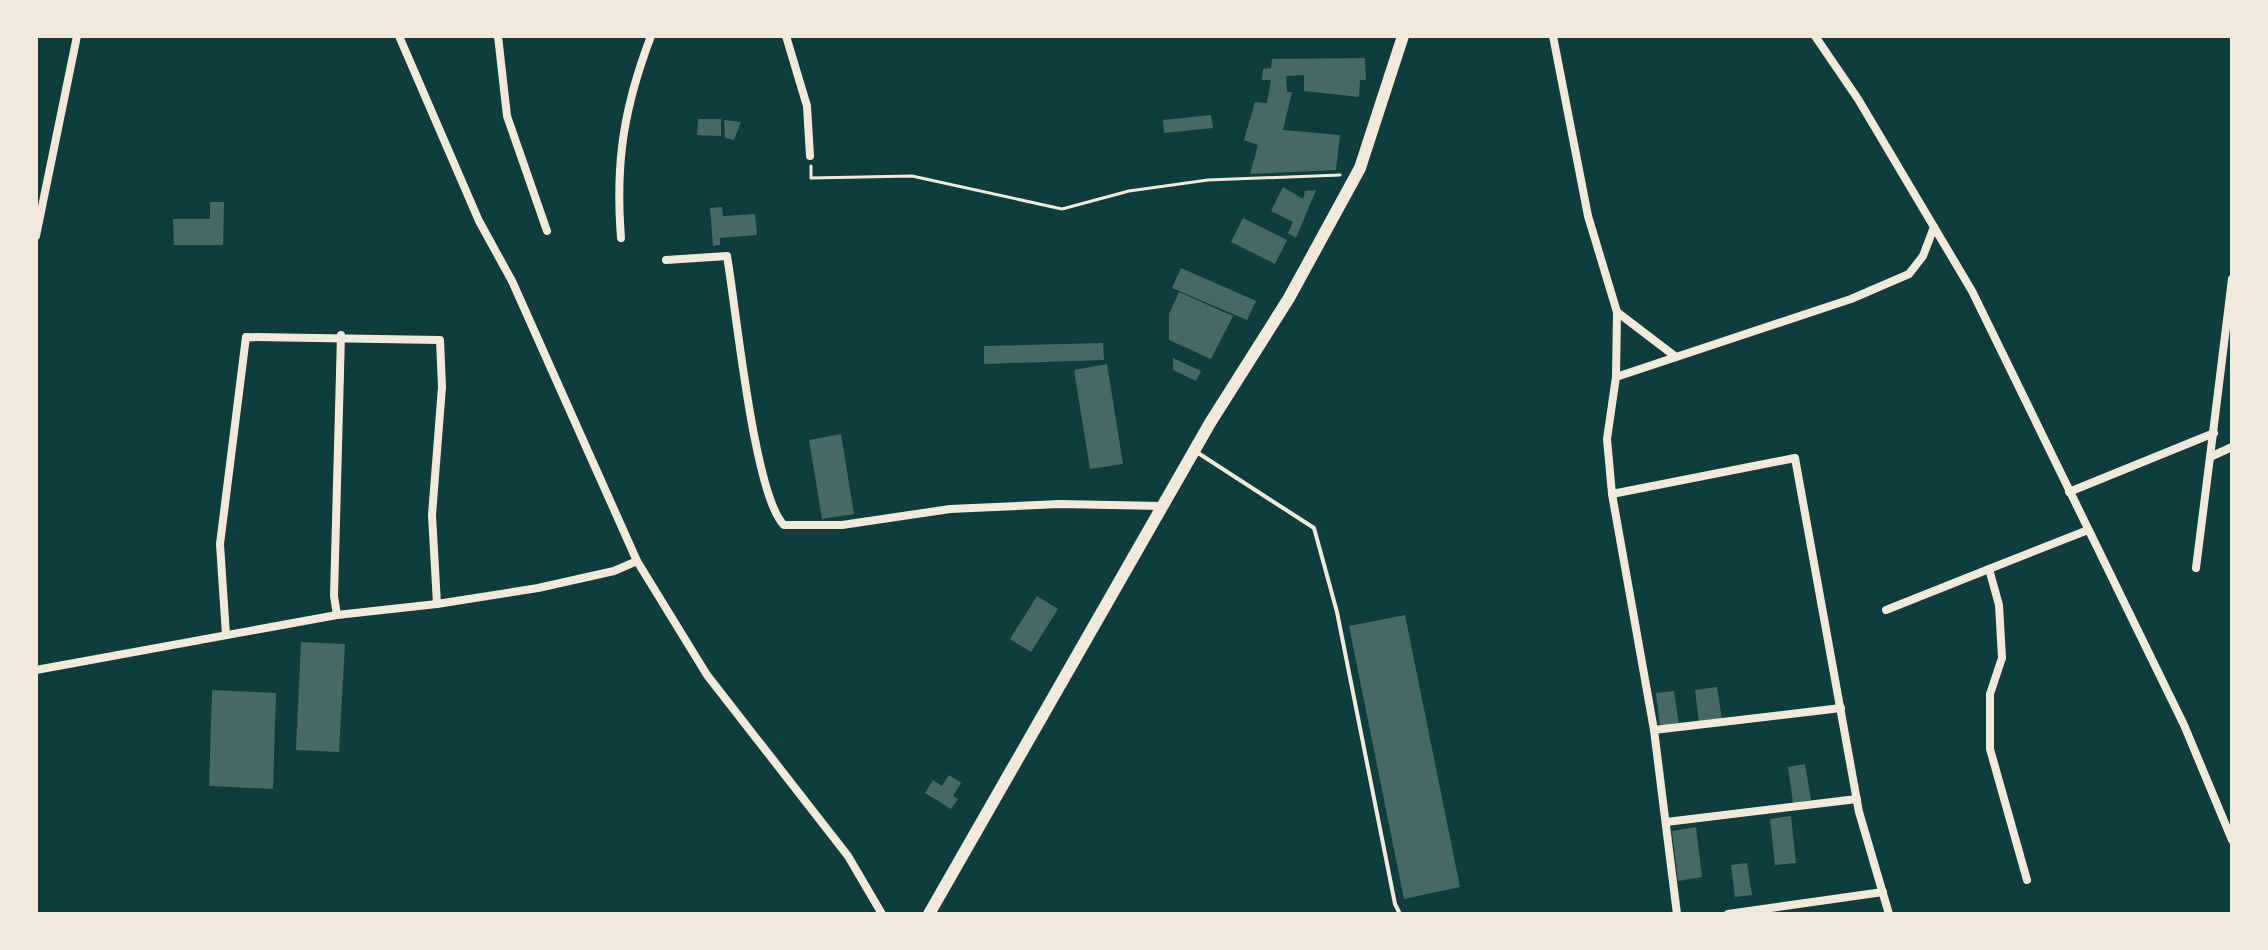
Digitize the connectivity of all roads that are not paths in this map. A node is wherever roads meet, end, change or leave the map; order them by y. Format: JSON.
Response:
{"nodes":[{"id":1,"x":77,"y":36,"type":"edge"},
{"id":2,"x":399,"y":36,"type":"edge"},
{"id":3,"x":498,"y":36,"type":"edge"},
{"id":4,"x":651,"y":36,"type":"edge"},
{"id":5,"x":786,"y":36,"type":"edge"},
{"id":6,"x":1403,"y":36,"type":"edge"},
{"id":7,"x":1553,"y":36,"type":"edge"},
{"id":8,"x":1815,"y":36,"type":"edge"},
{"id":9,"x":810,"y":156,"type":"road end"},
{"id":10,"x":1934,"y":227,"type":"junction"},
{"id":11,"x":547,"y":231,"type":"dead end"},
{"id":12,"x":36,"y":236,"type":"edge"},
{"id":13,"x":621,"y":238,"type":"dead end"},
{"id":14,"x":666,"y":260,"type":"dead end"},
{"id":15,"x":2232,"y":279,"type":"edge"},
{"id":16,"x":1617,"y":312,"type":"junction"},
{"id":17,"x":341,"y":335,"type":"junction"},
{"id":18,"x":1676,"y":357,"type":"junction"},
{"id":19,"x":2232,"y":364,"type":"edge"},
{"id":20,"x":2221,"y":369,"type":"junction"},
{"id":21,"x":1616,"y":377,"type":"junction"},
{"id":22,"x":2214,"y":433,"type":"junction"},
{"id":23,"x":2232,"y":447,"type":"edge"},
{"id":24,"x":1194,"y":450,"type":"junction"},
{"id":25,"x":2210,"y":457,"type":"junction"},
{"id":26,"x":2069,"y":492,"type":"junction"},
{"id":27,"x":1612,"y":494,"type":"junction"},
{"id":28,"x":1162,"y":506,"type":"junction"},
{"id":29,"x":2088,"y":530,"type":"junction"},
{"id":30,"x":637,"y":561,"type":"junction"},
{"id":31,"x":2196,"y":568,"type":"dead end"},
{"id":32,"x":1989,"y":569,"type":"junction"},
{"id":33,"x":437,"y":604,"type":"junction"},
{"id":34,"x":1886,"y":610,"type":"dead end"},
{"id":35,"x":337,"y":615,"type":"junction"},
{"id":36,"x":226,"y":635,"type":"junction"},
{"id":37,"x":36,"y":670,"type":"edge"},
{"id":38,"x":1841,"y":708,"type":"junction"},
{"id":39,"x":1654,"y":730,"type":"junction"},
{"id":40,"x":1857,"y":799,"type":"junction"},
{"id":41,"x":1666,"y":822,"type":"junction"},
{"id":42,"x":2232,"y":840,"type":"edge"},
{"id":43,"x":2027,"y":880,"type":"dead end"},
{"id":44,"x":1883,"y":892,"type":"junction"},
{"id":45,"x":882,"y":914,"type":"edge"},
{"id":46,"x":929,"y":914,"type":"edge"},
{"id":47,"x":1400,"y":914,"type":"edge"},
{"id":48,"x":1677,"y":914,"type":"edge"},
{"id":49,"x":1728,"y":914,"type":"edge"},
{"id":50,"x":1889,"y":914,"type":"edge"}],
"edges":[{"from":1,"to":12,"type":"street"},
{"from":2,"to":30,"type":"street"},
{"from":3,"to":11,"type":"street"},
{"from":4,"to":13,"type":"street"},
{"from":5,"to":9,"type":"street"},
{"from":6,"to":24,"type":"main road"},
{"from":7,"to":16,"type":"street"},
{"from":8,"to":10,"type":"street"},
{"from":10,"to":18,"type":"street"},
{"from":10,"to":26,"type":"street"},
{"from":14,"to":28,"type":"street"},
{"from":15,"to":20,"type":"street"},
{"from":16,"to":18,"type":"street"},
{"from":16,"to":21,"type":"street"},
{"from":17,"to":33,"type":"street"},
{"from":17,"to":35,"type":"street"},
{"from":17,"to":36,"type":"street"},
{"from":18,"to":21,"type":"street"},
{"from":19,"to":20,"type":"street"},
{"from":20,"to":22,"type":"street"},
{"from":21,"to":27,"type":"street"},
{"from":22,"to":25,"type":"street"},
{"from":22,"to":26,"type":"street"},
{"from":23,"to":25,"type":"street"},
{"from":24,"to":28,"type":"main road"},
{"from":24,"to":47,"type":"lane"},
{"from":25,"to":31,"type":"street"},
{"from":26,"to":29,"type":"street"},
{"from":27,"to":38,"type":"street"},
{"from":27,"to":39,"type":"street"},
{"from":28,"to":46,"type":"main road"},
{"from":29,"to":32,"type":"street"},
{"from":29,"to":42,"type":"street"},
{"from":30,"to":33,"type":"street"},
{"from":30,"to":45,"type":"street"},
{"from":32,"to":34,"type":"street"},
{"from":32,"to":43,"type":"street"},
{"from":33,"to":35,"type":"street"},
{"from":35,"to":36,"type":"street"},
{"from":36,"to":37,"type":"street"},
{"from":38,"to":39,"type":"street"},
{"from":38,"to":40,"type":"street"},
{"from":39,"to":41,"type":"street"},
{"from":40,"to":41,"type":"street"},
{"from":40,"to":44,"type":"street"},
{"from":41,"to":48,"type":"street"},
{"from":44,"to":49,"type":"street"},
{"from":44,"to":50,"type":"street"}]}
